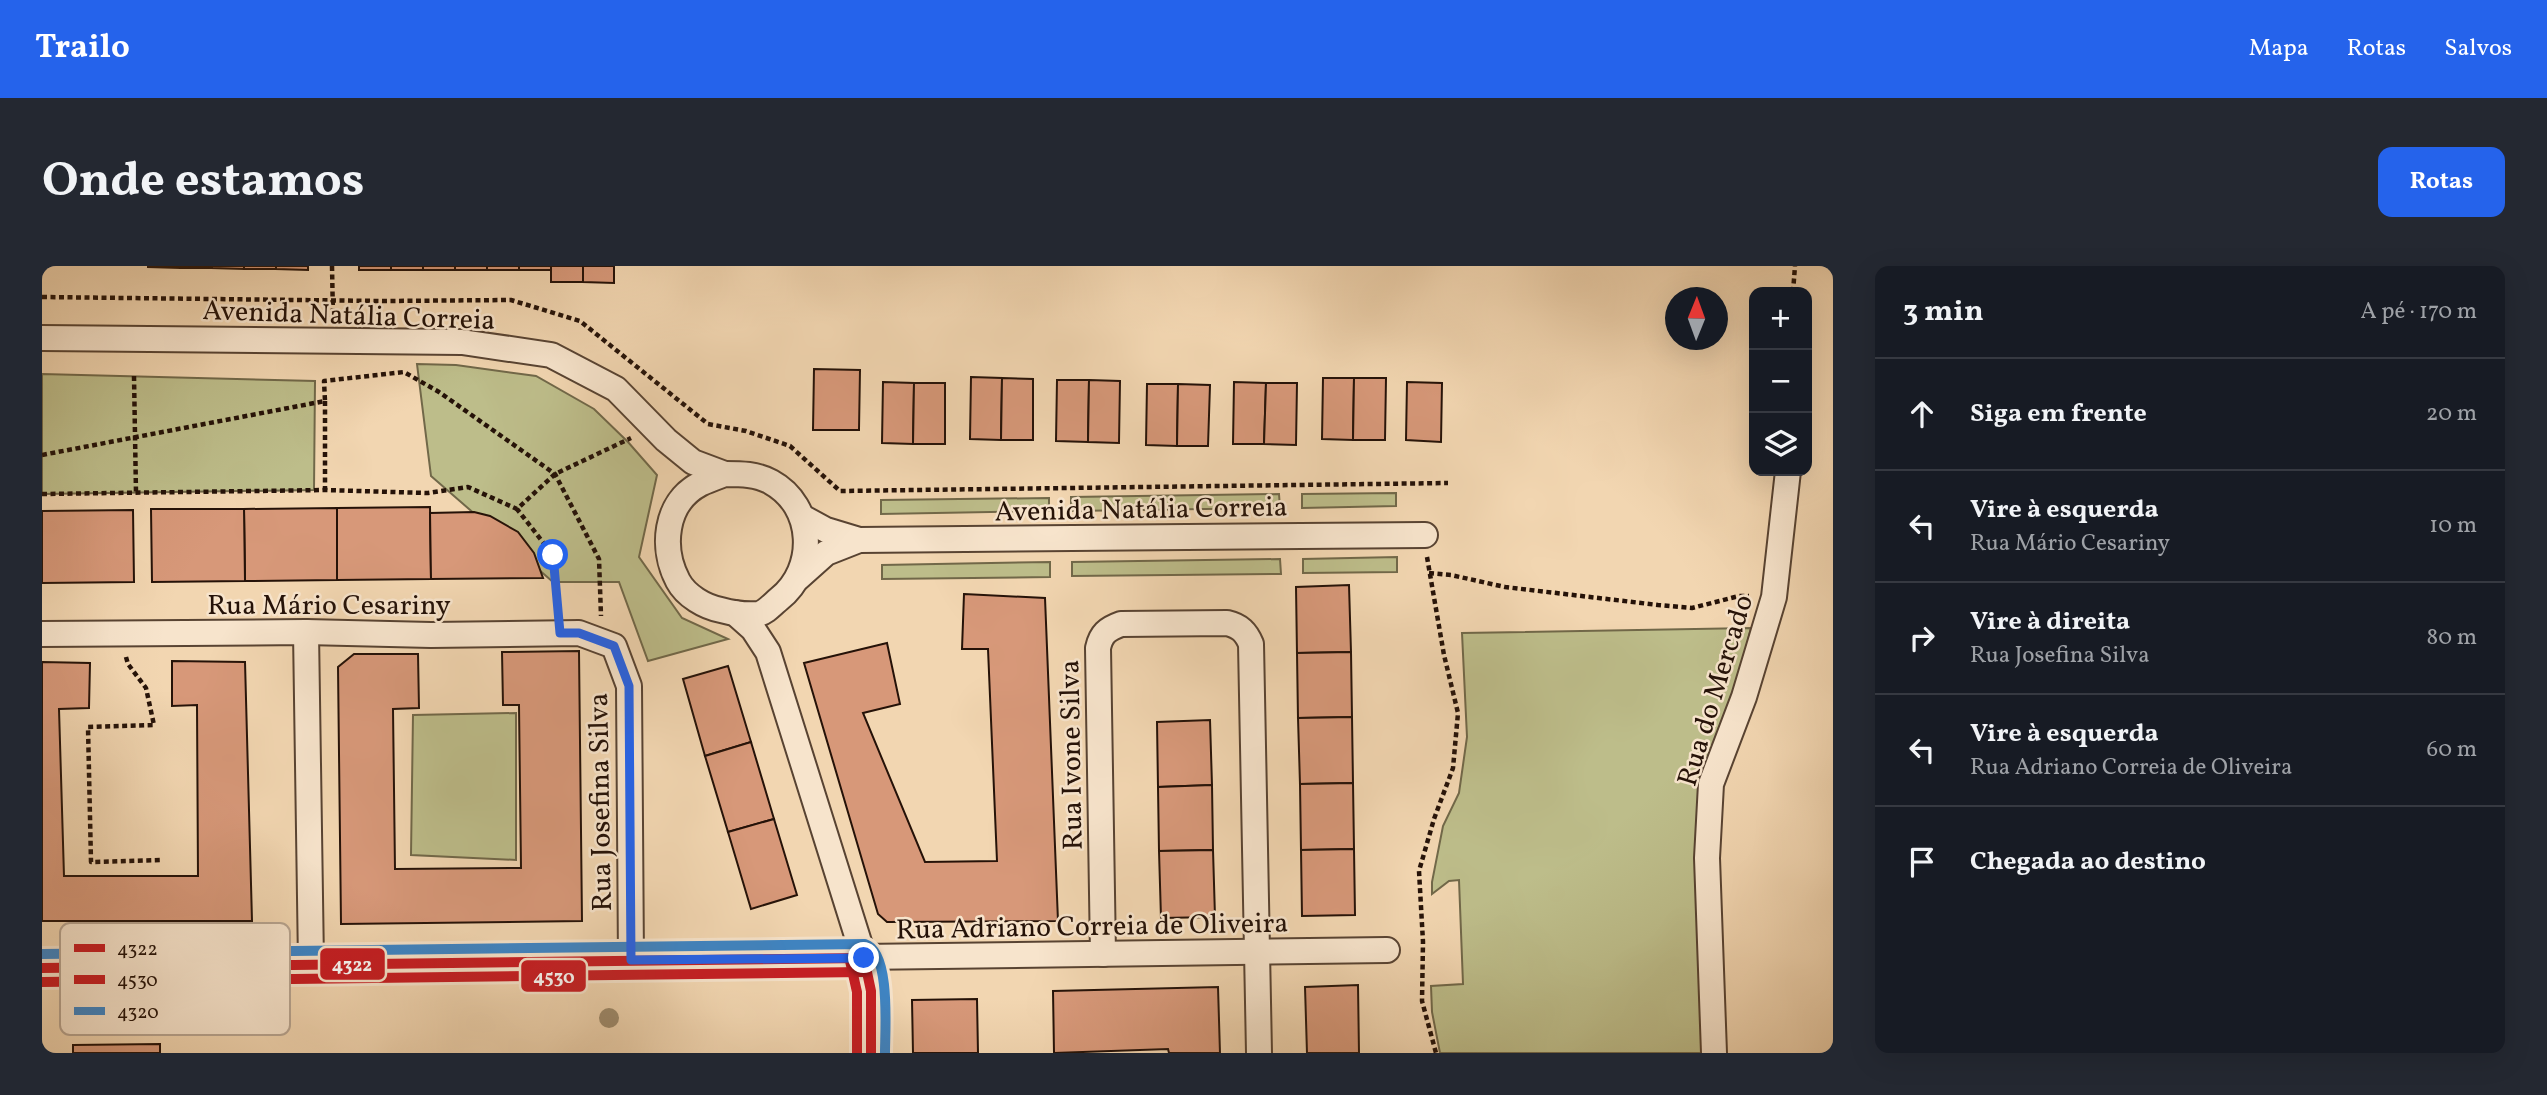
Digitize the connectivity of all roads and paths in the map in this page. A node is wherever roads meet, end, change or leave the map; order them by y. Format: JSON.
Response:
{"nodes":[{"id":1,"x":332,"y":266,"type":"edge"},
{"id":2,"x":1796,"y":266,"type":"edge"},
{"id":3,"x":1794,"y":287,"type":"edge"},
{"id":4,"x":42,"y":298,"type":"edge"},
{"id":5,"x":332,"y":301,"type":"junction"},
{"id":6,"x":42,"y":338,"type":"edge"},
{"id":7,"x":333,"y":341,"type":"junction"},
{"id":8,"x":134,"y":376,"type":"dead end"},
{"id":9,"x":325,"y":401,"type":"junction"},
{"id":10,"x":660,"y":434,"type":"junction"},
{"id":11,"x":134,"y":438,"type":"junction"},
{"id":12,"x":42,"y":456,"type":"edge"},
{"id":13,"x":555,"y":474,"type":"junction"},
{"id":14,"x":725,"y":474,"type":"junction"},
{"id":15,"x":1787,"y":476,"type":"edge"},
{"id":16,"x":1448,"y":483,"type":"dead end"},
{"id":17,"x":325,"y":490,"type":"junction"},
{"id":18,"x":136,"y":493,"type":"junction"},
{"id":19,"x":42,"y":494,"type":"edge"},
{"id":20,"x":680,"y":501,"type":"junction"},
{"id":21,"x":517,"y":509,"type":"junction"},
{"id":22,"x":802,"y":517,"type":"junction"},
{"id":23,"x":1424,"y":535,"type":"joint"},
{"id":24,"x":859,"y":540,"type":"junction"},
{"id":25,"x":1429,"y":573,"type":"junction"},
{"id":26,"x":790,"y":587,"type":"junction"},
{"id":27,"x":1774,"y":597,"type":"junction"},
{"id":28,"x":734,"y":613,"type":"junction"},
{"id":29,"x":306,"y":632,"type":"junction"},
{"id":30,"x":120,"y":633,"type":"junction"},
{"id":31,"x":560,"y":633,"type":"junction"},
{"id":32,"x":42,"y":634,"type":"edge"},
{"id":33,"x":608,"y":643,"type":"junction"},
{"id":34,"x":768,"y":652,"type":"junction"},
{"id":35,"x":161,"y":860,"type":"dead end"},
{"id":36,"x":1387,"y":950,"type":"dead end"},
{"id":37,"x":1257,"y":951,"type":"junction"},
{"id":38,"x":1103,"y":954,"type":"junction"},
{"id":39,"x":864,"y":958,"type":"junction"},
{"id":40,"x":631,"y":960,"type":"junction"},
{"id":41,"x":290,"y":963,"type":"edge"},
{"id":42,"x":311,"y":963,"type":"junction"},
{"id":43,"x":42,"y":968,"type":"edge"},
{"id":44,"x":60,"y":968,"type":"edge"},
{"id":45,"x":871,"y":1053,"type":"edge"},
{"id":46,"x":1259,"y":1053,"type":"edge"},
{"id":47,"x":1436,"y":1053,"type":"edge"},
{"id":48,"x":1714,"y":1053,"type":"edge"}],
"edges":[{"from":1,"to":5,"type":"path"},
{"from":2,"to":3,"type":"path"},
{"from":4,"to":5,"type":"path"},
{"from":5,"to":7,"type":"path"},
{"from":5,"to":16,"type":"path"},
{"from":6,"to":7,"type":"street","name":"Avenida Natália Correia"},
{"from":7,"to":10,"type":"street","name":"Avenida Natália Correia"},
{"from":8,"to":11,"type":"path"},
{"from":9,"to":11,"type":"path"},
{"from":9,"to":13,"type":"path"},
{"from":9,"to":17,"type":"path"},
{"from":10,"to":13,"type":"path"},
{"from":10,"to":14,"type":"street","name":"Avenida Natália Correia"},
{"from":10,"to":20,"type":"street","name":"Avenida Natália Correia"},
{"from":11,"to":12,"type":"path"},
{"from":11,"to":18,"type":"path"},
{"from":13,"to":21,"type":"path"},
{"from":13,"to":33,"type":"path"},
{"from":14,"to":20,"type":"street"},
{"from":14,"to":22,"type":"street"},
{"from":15,"to":27,"type":"street","name":"Rua do Mercado"},
{"from":17,"to":18,"type":"path"},
{"from":17,"to":21,"type":"path"},
{"from":18,"to":19,"type":"path"},
{"from":20,"to":28,"type":"street"},
{"from":21,"to":31,"type":"path"},
{"from":22,"to":24,"type":"street","name":"Avenida Natália Correia"},
{"from":22,"to":26,"type":"street"},
{"from":23,"to":24,"type":"street","name":"Avenida Natália Correia"},
{"from":23,"to":25,"type":"path"},
{"from":24,"to":26,"type":"street","name":"Avenida Natália Correia"},
{"from":25,"to":27,"type":"path"},
{"from":25,"to":47,"type":"path"},
{"from":26,"to":28,"type":"street"},
{"from":26,"to":34,"type":"street"},
{"from":27,"to":48,"type":"street","name":"Rua do Mercado"},
{"from":28,"to":34,"type":"street"},
{"from":29,"to":30,"type":"street","name":"Rua Mário Cesariny"},
{"from":29,"to":31,"type":"street","name":"Rua Mário Cesariny"},
{"from":29,"to":42,"type":"street"},
{"from":30,"to":32,"type":"street","name":"Rua Mário Cesariny"},
{"from":30,"to":35,"type":"path"},
{"from":31,"to":33,"type":"street","name":"Rua Mário Cesariny"},
{"from":33,"to":40,"type":"street","name":"Rua Josefina Silva"},
{"from":34,"to":39,"type":"street"},
{"from":36,"to":37,"type":"street","name":"Rua Adriano Correia de Oliveira"},
{"from":37,"to":38,"type":"street","name":"Rua Adriano Correia de Oliveira"},
{"from":37,"to":38,"type":"street","name":"Rua Ivone Silva"},
{"from":37,"to":46,"type":"street","name":"Rua Ivone Silva"},
{"from":38,"to":39,"type":"street","name":"Rua Adriano Correia de Oliveira"},
{"from":39,"to":40,"type":"street","name":"Rua Adriano Correia de Oliveira"},
{"from":39,"to":45,"type":"street"},
{"from":40,"to":42,"type":"street","name":"Rua Adriano Correia de Oliveira"},
{"from":41,"to":42,"type":"street","name":"Rua Adriano Correia de Oliveira"},
{"from":43,"to":44,"type":"street","name":"Rua Adriano Correia de Oliveira"}]}
